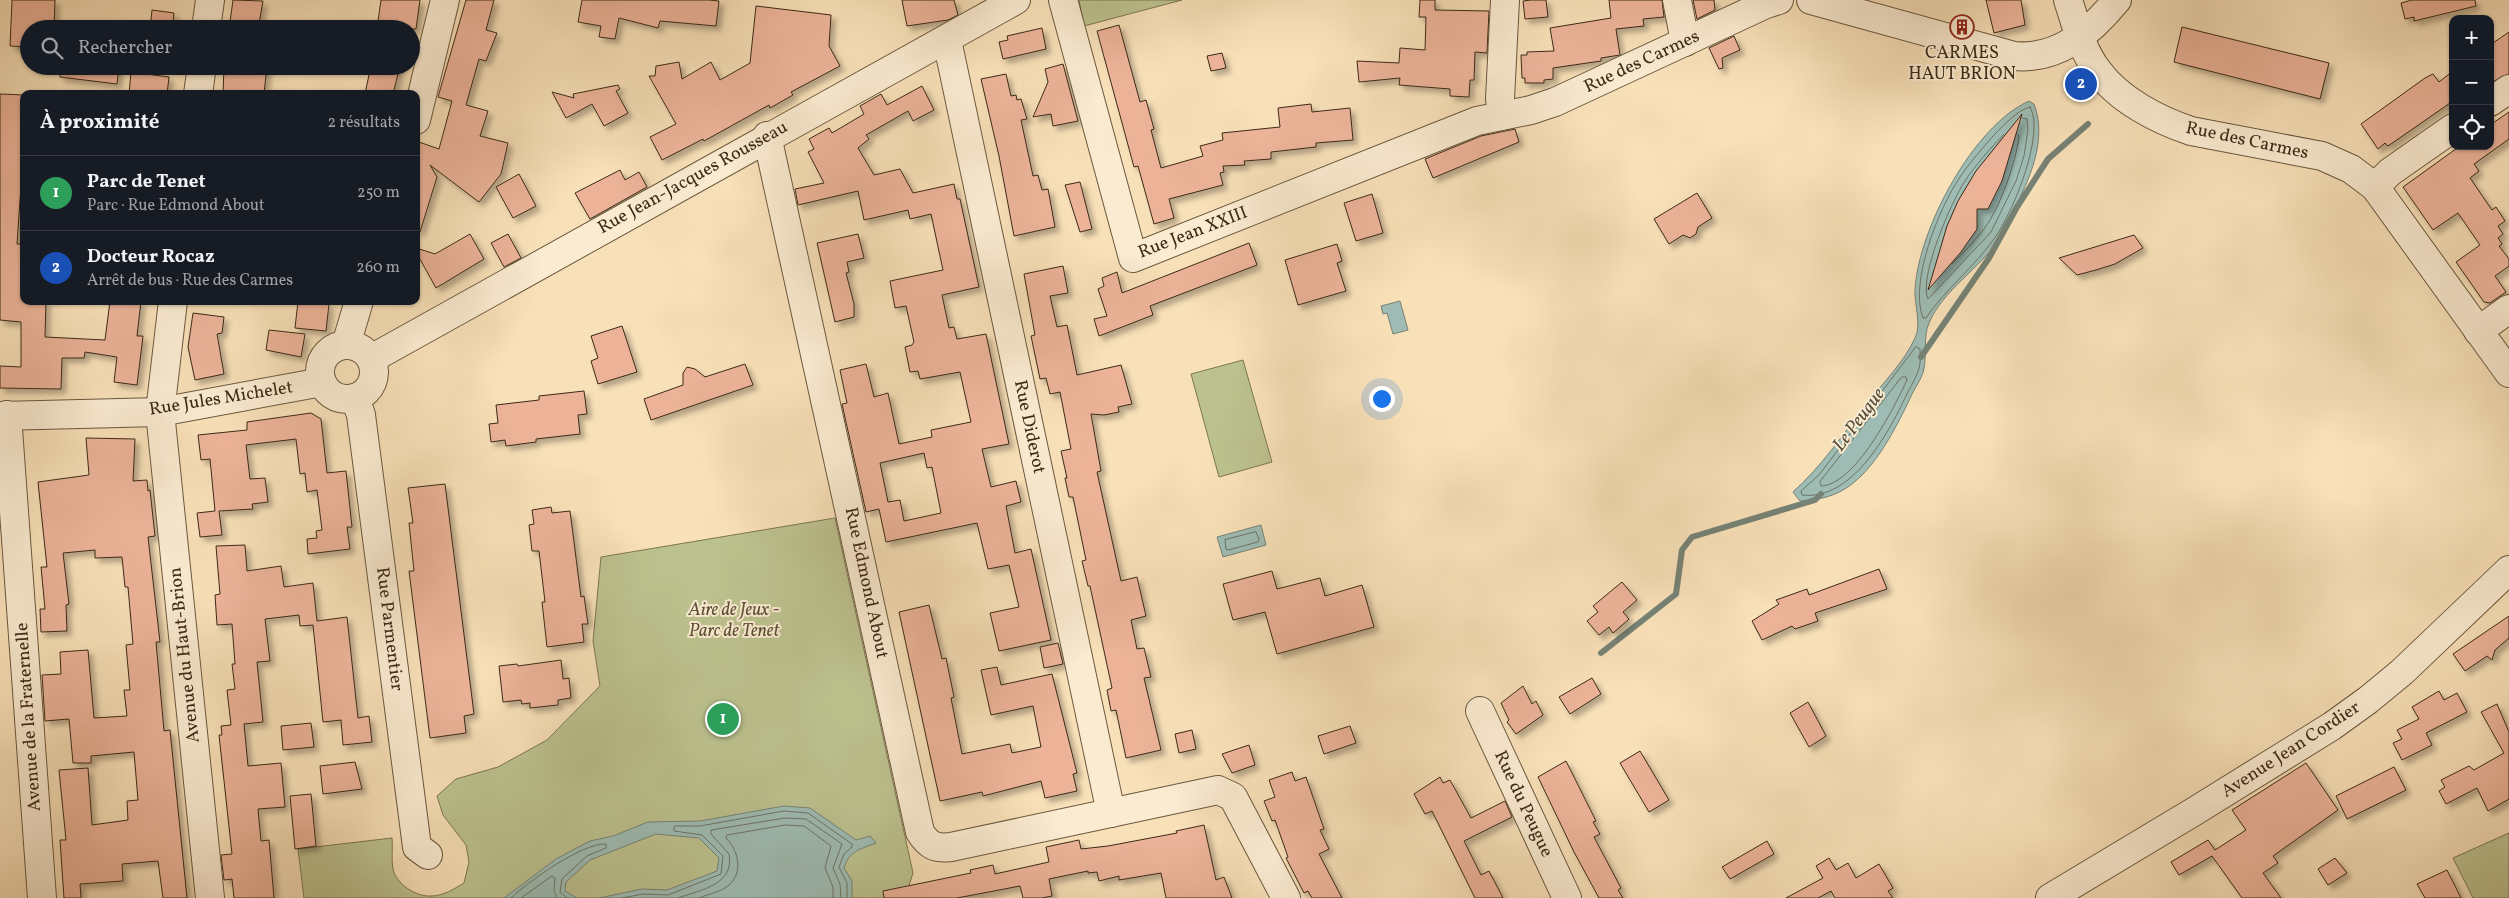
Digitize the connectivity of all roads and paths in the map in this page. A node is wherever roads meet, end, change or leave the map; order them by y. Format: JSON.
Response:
{"nodes":[{"id":1,"x":210,"y":0,"type":"edge"},
{"id":2,"x":445,"y":0,"type":"edge"},
{"id":3,"x":1063,"y":0,"type":"edge"},
{"id":4,"x":1505,"y":0,"type":"edge"},
{"id":5,"x":1677,"y":0,"type":"edge"},
{"id":6,"x":1779,"y":0,"type":"edge"},
{"id":7,"x":1811,"y":0,"type":"edge"},
{"id":8,"x":2068,"y":0,"type":"edge"},
{"id":9,"x":2117,"y":0,"type":"edge"},
{"id":10,"x":1009,"y":2,"type":"edge"},
{"id":11,"x":207,"y":20,"type":"edge"},
{"id":12,"x":2080,"y":38,"type":"junction"},
{"id":13,"x":947,"y":40,"type":"junction"},
{"id":14,"x":1685,"y":42,"type":"junction"},
{"id":15,"x":201,"y":75,"type":"edge"},
{"id":16,"x":2509,"y":89,"type":"edge"},
{"id":17,"x":199,"y":90,"type":"edge"},
{"id":18,"x":2494,"y":99,"type":"edge"},
{"id":19,"x":420,"y":103,"type":"edge"},
{"id":20,"x":1502,"y":115,"type":"junction"},
{"id":21,"x":2449,"y":131,"type":"edge"},
{"id":22,"x":767,"y":136,"type":"junction"},
{"id":23,"x":2375,"y":187,"type":"junction"},
{"id":24,"x":173,"y":305,"type":"edge"},
{"id":25,"x":358,"y":305,"type":"edge"},
{"id":26,"x":2509,"y":309,"type":"edge"},
{"id":27,"x":2478,"y":330,"type":"junction"},
{"id":28,"x":346,"y":345,"type":"junction"},
{"id":29,"x":371,"y":359,"type":"junction"},
{"id":30,"x":2509,"y":373,"type":"edge"},
{"id":31,"x":322,"y":382,"type":"junction"},
{"id":32,"x":355,"y":398,"type":"junction"},
{"id":33,"x":160,"y":412,"type":"junction"},
{"id":34,"x":4,"y":416,"type":"edge"},
{"id":35,"x":2509,"y":570,"type":"edge"},
{"id":36,"x":1480,"y":711,"type":"dead end"},
{"id":37,"x":1112,"y":813,"type":"junction"},
{"id":38,"x":428,"y":855,"type":"dead end"},
{"id":39,"x":42,"y":898,"type":"edge"},
{"id":40,"x":210,"y":898,"type":"edge"},
{"id":41,"x":1286,"y":898,"type":"edge"},
{"id":42,"x":1567,"y":898,"type":"edge"},
{"id":43,"x":2050,"y":898,"type":"edge"}],
"edges":[{"from":1,"to":11,"type":"street"},
{"from":2,"to":19,"type":"street"},
{"from":3,"to":20,"type":"street","name":"Rue Jean XXIII"},
{"from":4,"to":20,"type":"street"},
{"from":5,"to":14,"type":"street"},
{"from":6,"to":14,"type":"street","name":"Rue des Carmes"},
{"from":7,"to":12,"type":"street"},
{"from":8,"to":12,"type":"street","name":"Rue des Carmes"},
{"from":9,"to":12,"type":"street"},
{"from":10,"to":13,"type":"street","name":"Rue Jean-Jacques Rousseau"},
{"from":12,"to":23,"type":"street","name":"Rue des Carmes"},
{"from":13,"to":22,"type":"street","name":"Rue Jean-Jacques Rousseau"},
{"from":13,"to":37,"type":"street","name":"Rue Diderot"},
{"from":14,"to":20,"type":"street","name":"Rue des Carmes"},
{"from":15,"to":17,"type":"street"},
{"from":16,"to":18,"type":"street"},
{"from":21,"to":23,"type":"street"},
{"from":22,"to":29,"type":"street","name":"Rue Jean-Jacques Rousseau"},
{"from":22,"to":37,"type":"street","name":"Rue Edmond About"},
{"from":23,"to":27,"type":"street","name":"Rue des Carmes"},
{"from":24,"to":33,"type":"street","name":"Avenue du Haut-Brion"},
{"from":25,"to":28,"type":"street"},
{"from":26,"to":27,"type":"street"},
{"from":27,"to":30,"type":"street","name":"Rue des Carmes"},
{"from":28,"to":29,"type":"street"},
{"from":28,"to":31,"type":"street"},
{"from":29,"to":32,"type":"street"},
{"from":31,"to":32,"type":"street"},
{"from":31,"to":33,"type":"street","name":"Rue Jules Michelet"},
{"from":32,"to":38,"type":"street","name":"Rue Parmentier"},
{"from":33,"to":34,"type":"street","name":"Rue Jules Michelet"},
{"from":33,"to":40,"type":"street","name":"Avenue du Haut-Brion"},
{"from":34,"to":39,"type":"street","name":"Avenue de la Fraternelle"},
{"from":35,"to":43,"type":"street","name":"Avenue Jean Cordier"},
{"from":36,"to":42,"type":"street","name":"Rue du Peugue"},
{"from":37,"to":41,"type":"street","name":"Rue Edmond About"}]}
